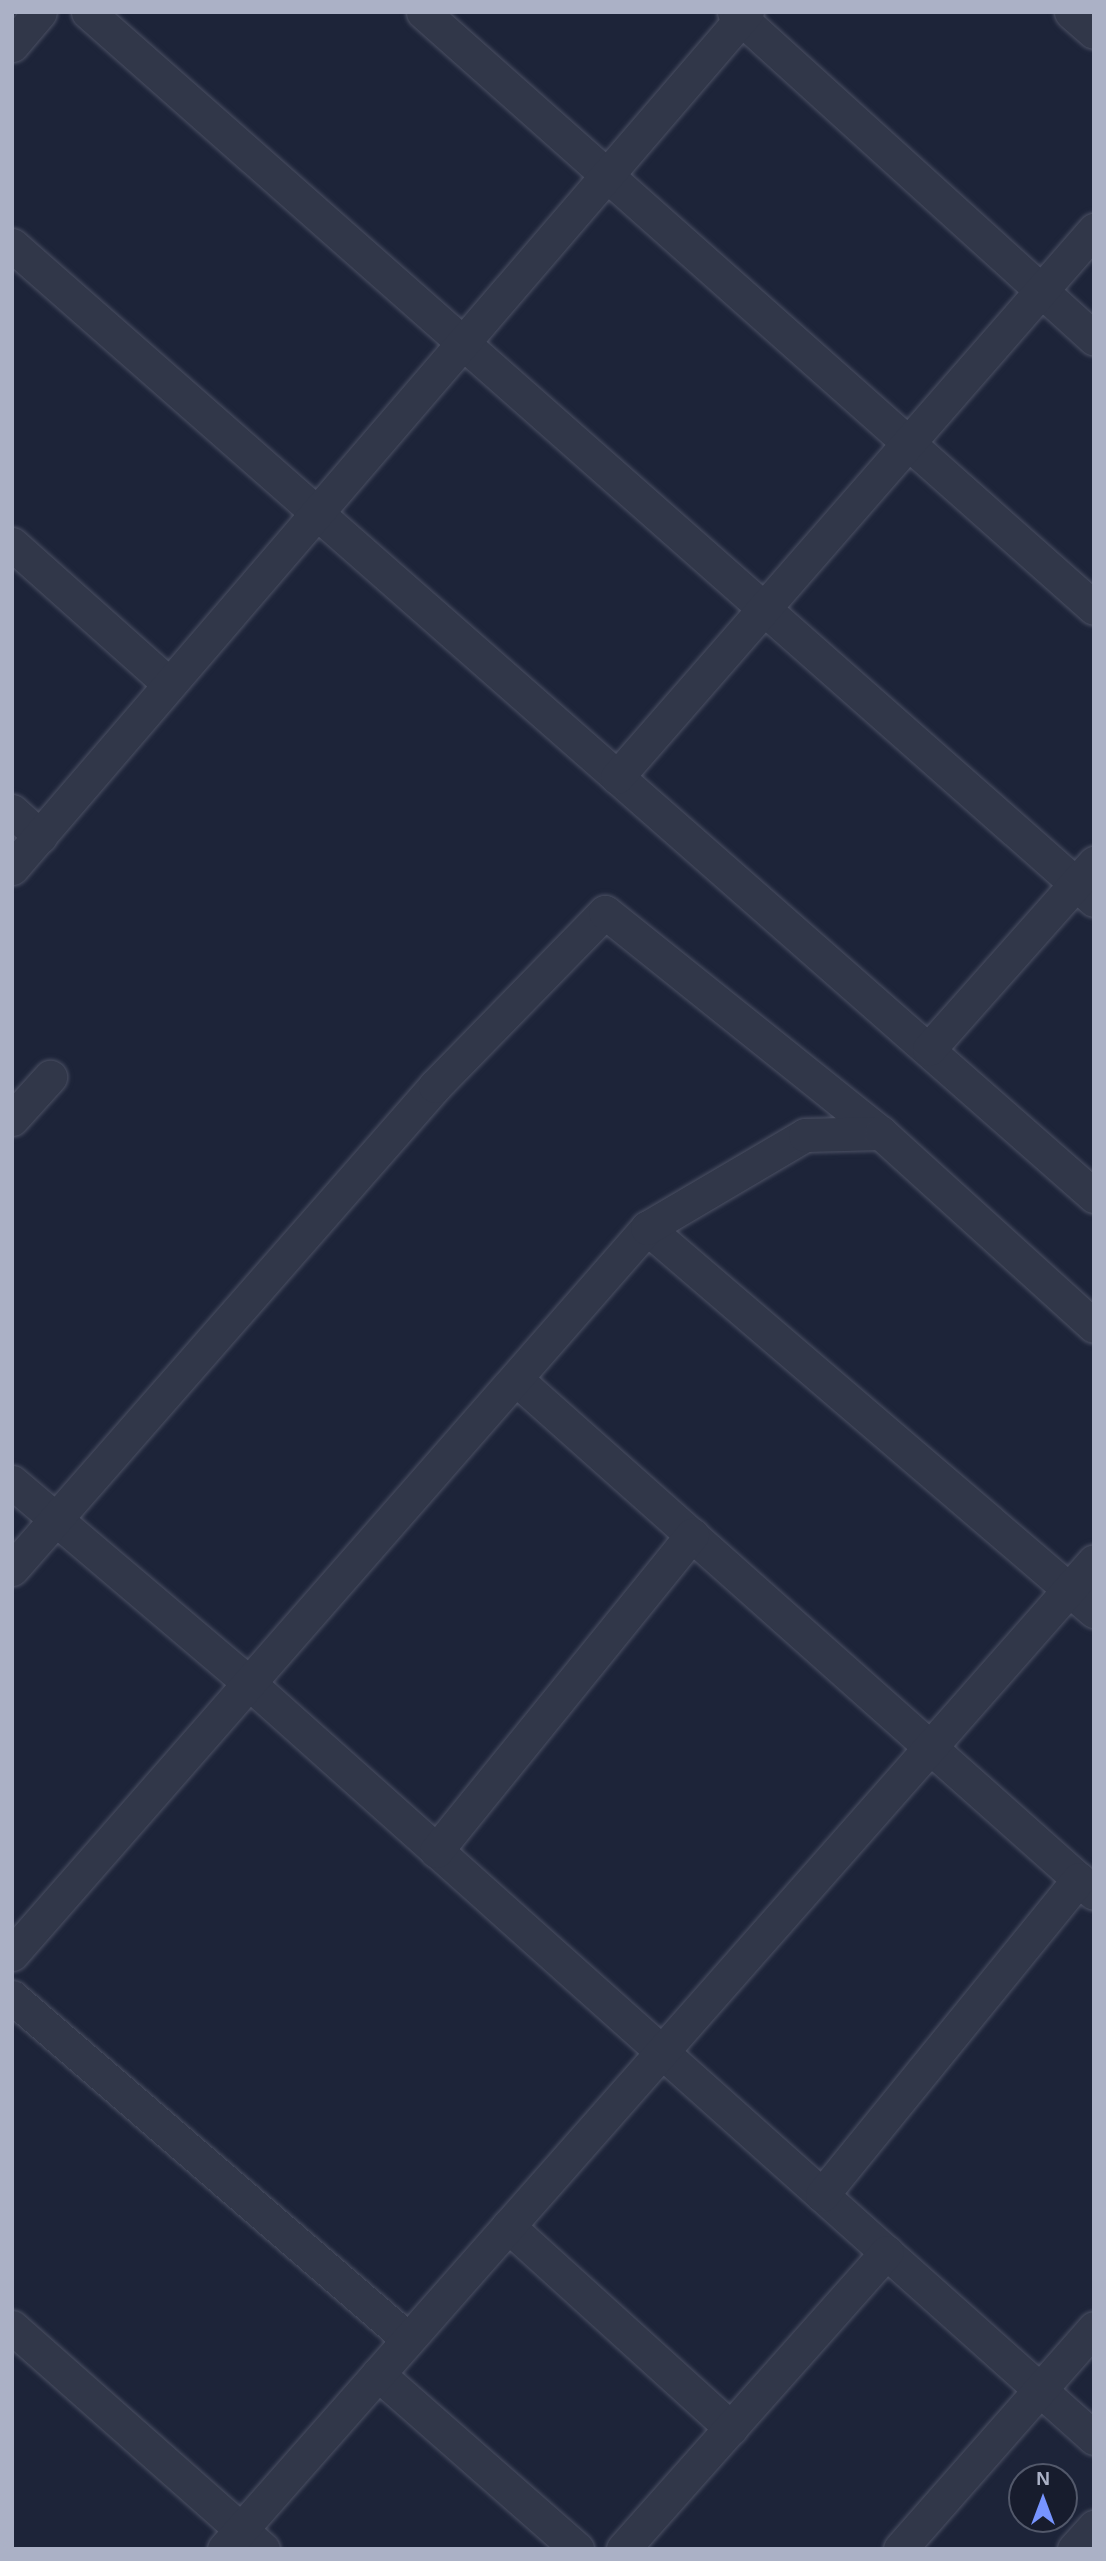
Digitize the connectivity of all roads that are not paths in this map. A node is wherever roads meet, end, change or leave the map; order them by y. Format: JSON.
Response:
{"nodes":[{"id":1,"x":40,"y":12,"type":"edge"},
{"id":2,"x":88,"y":12,"type":"edge"},
{"id":3,"x":423,"y":12,"type":"edge"},
{"id":4,"x":1071,"y":12,"type":"edge"},
{"id":5,"x":741,"y":15,"type":"edge"},
{"id":6,"x":1094,"y":32,"type":"edge"},
{"id":7,"x":12,"y":45,"type":"edge"},
{"id":8,"x":607,"y":175,"type":"junction"},
{"id":9,"x":1094,"y":230,"type":"edge"},
{"id":10,"x":12,"y":245,"type":"edge"},
{"id":11,"x":1041,"y":290,"type":"junction"},
{"id":12,"x":1094,"y":338,"type":"edge"},
{"id":13,"x":465,"y":341,"type":"junction"},
{"id":14,"x":907,"y":443,"type":"junction"},
{"id":15,"x":316,"y":514,"type":"junction"},
{"id":16,"x":12,"y":544,"type":"edge"},
{"id":17,"x":763,"y":607,"type":"junction"},
{"id":18,"x":1094,"y":608,"type":"edge"},
{"id":19,"x":169,"y":684,"type":"junction"},
{"id":20,"x":617,"y":777,"type":"junction"},
{"id":21,"x":12,"y":811,"type":"edge"},
{"id":22,"x":40,"y":836,"type":"junction"},
{"id":23,"x":12,"y":868,"type":"edge"},
{"id":24,"x":1088,"y":882,"type":"edge"},
{"id":25,"x":929,"y":1049,"type":"junction"},
{"id":26,"x":50,"y":1077,"type":"dead end"},
{"id":27,"x":12,"y":1119,"type":"edge"},
{"id":28,"x":881,"y":1133,"type":"junction"},
{"id":29,"x":1094,"y":1196,"type":"edge"},
{"id":30,"x":647,"y":1228,"type":"junction"},
{"id":31,"x":1094,"y":1326,"type":"edge"},
{"id":32,"x":516,"y":1379,"type":"junction"},
{"id":33,"x":12,"y":1482,"type":"edge"},
{"id":34,"x":56,"y":1519,"type":"junction"},
{"id":35,"x":692,"y":1535,"type":"junction"},
{"id":36,"x":1094,"y":1561,"type":"edge"},
{"id":37,"x":12,"y":1569,"type":"edge"},
{"id":38,"x":1069,"y":1590,"type":"junction"},
{"id":39,"x":1094,"y":1611,"type":"edge"},
{"id":40,"x":249,"y":1683,"type":"junction"},
{"id":41,"x":929,"y":1747,"type":"junction"},
{"id":42,"x":436,"y":1851,"type":"junction"},
{"id":43,"x":1086,"y":1886,"type":"edge"},
{"id":44,"x":12,"y":1954,"type":"edge"},
{"id":45,"x":12,"y":1997,"type":"edge"},
{"id":46,"x":663,"y":2050,"type":"junction"},
{"id":47,"x":821,"y":2195,"type":"junction"},
{"id":48,"x":509,"y":2226,"type":"junction"},
{"id":49,"x":887,"y":2252,"type":"junction"},
{"id":50,"x":12,"y":2326,"type":"edge"},
{"id":51,"x":1094,"y":2328,"type":"edge"},
{"id":52,"x":408,"y":2339,"type":"junction"},
{"id":53,"x":378,"y":2374,"type":"junction"},
{"id":54,"x":1038,"y":2391,"type":"junction"},
{"id":55,"x":731,"y":2428,"type":"junction"},
{"id":56,"x":1094,"y":2438,"type":"edge"},
{"id":57,"x":1094,"y":2527,"type":"edge"},
{"id":58,"x":243,"y":2542,"type":"edge"},
{"id":59,"x":577,"y":2549,"type":"edge"},
{"id":60,"x":623,"y":2549,"type":"edge"},
{"id":61,"x":900,"y":2549,"type":"edge"},
{"id":62,"x":1074,"y":2549,"type":"edge"}],
"edges":[{"from":1,"to":7,"type":"street"},
{"from":2,"to":13,"type":"street"},
{"from":3,"to":8,"type":"street"},
{"from":4,"to":6,"type":"street"},
{"from":5,"to":8,"type":"street"},
{"from":5,"to":11,"type":"street"},
{"from":8,"to":13,"type":"street"},
{"from":8,"to":14,"type":"street"},
{"from":9,"to":11,"type":"street"},
{"from":10,"to":15,"type":"street"},
{"from":11,"to":12,"type":"street"},
{"from":11,"to":14,"type":"street"},
{"from":13,"to":15,"type":"street"},
{"from":13,"to":17,"type":"street"},
{"from":14,"to":17,"type":"street"},
{"from":14,"to":18,"type":"street"},
{"from":15,"to":19,"type":"street"},
{"from":15,"to":20,"type":"street"},
{"from":16,"to":19,"type":"street"},
{"from":17,"to":20,"type":"street"},
{"from":17,"to":24,"type":"street"},
{"from":19,"to":22,"type":"street"},
{"from":20,"to":25,"type":"street"},
{"from":21,"to":22,"type":"street"},
{"from":22,"to":23,"type":"street"},
{"from":24,"to":25,"type":"street"},
{"from":25,"to":29,"type":"street"},
{"from":26,"to":27,"type":"street"},
{"from":28,"to":30,"type":"street"},
{"from":28,"to":31,"type":"street"},
{"from":28,"to":34,"type":"street"},
{"from":30,"to":32,"type":"street"},
{"from":30,"to":38,"type":"street"},
{"from":32,"to":35,"type":"street"},
{"from":32,"to":40,"type":"street"},
{"from":33,"to":34,"type":"street"},
{"from":34,"to":37,"type":"street"},
{"from":34,"to":40,"type":"street"},
{"from":35,"to":41,"type":"street"},
{"from":35,"to":42,"type":"street"},
{"from":36,"to":38,"type":"street"},
{"from":38,"to":39,"type":"street"},
{"from":38,"to":41,"type":"street"},
{"from":40,"to":42,"type":"street"},
{"from":40,"to":44,"type":"street"},
{"from":41,"to":43,"type":"street"},
{"from":41,"to":46,"type":"street"},
{"from":42,"to":46,"type":"street"},
{"from":43,"to":47,"type":"street"},
{"from":45,"to":52,"type":"street"},
{"from":46,"to":47,"type":"street"},
{"from":46,"to":48,"type":"street"},
{"from":47,"to":49,"type":"street"},
{"from":48,"to":52,"type":"street"},
{"from":48,"to":55,"type":"street"},
{"from":49,"to":54,"type":"street"},
{"from":49,"to":55,"type":"street"},
{"from":50,"to":58,"type":"street"},
{"from":51,"to":54,"type":"street"},
{"from":52,"to":53,"type":"street"},
{"from":53,"to":58,"type":"street"},
{"from":53,"to":59,"type":"street"},
{"from":54,"to":56,"type":"street"},
{"from":54,"to":61,"type":"street"},
{"from":55,"to":60,"type":"street"},
{"from":57,"to":62,"type":"street"}]}
